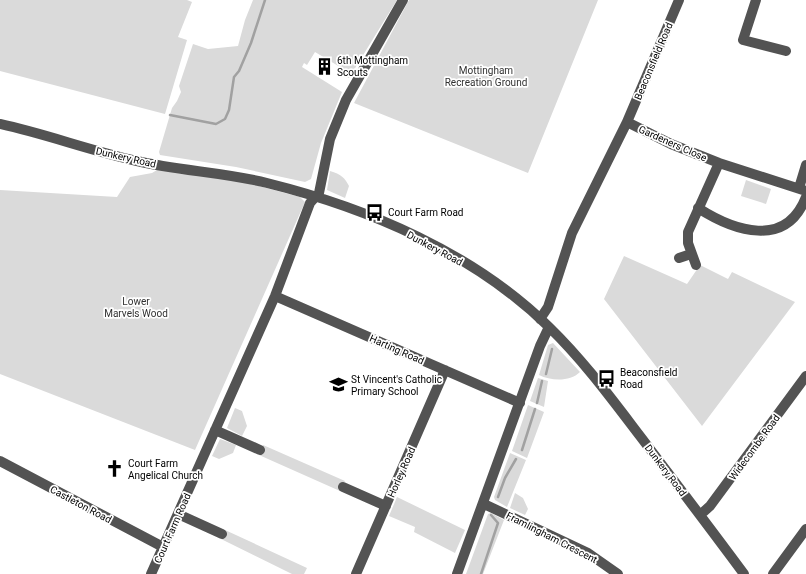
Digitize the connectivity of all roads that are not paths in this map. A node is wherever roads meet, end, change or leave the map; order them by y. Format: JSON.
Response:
{"nodes":[{"id":1,"x":403,"y":0,"type":"edge"},
{"id":2,"x":679,"y":0,"type":"edge"},
{"id":3,"x":756,"y":0,"type":"edge"},
{"id":4,"x":786,"y":52,"type":"dead end"},
{"id":5,"x":627,"y":122,"type":"junction"},
{"id":6,"x":0,"y":124,"type":"edge"},
{"id":7,"x":719,"y":163,"type":"junction"},
{"id":8,"x":806,"y":165,"type":"edge"},
{"id":9,"x":803,"y":189,"type":"edge"},
{"id":10,"x":315,"y":197,"type":"junction"},
{"id":11,"x":806,"y":197,"type":"edge"},
{"id":12,"x":698,"y":208,"type":"junction"},
{"id":13,"x":691,"y":254,"type":"junction"},
{"id":14,"x":680,"y":258,"type":"dead end"},
{"id":15,"x":696,"y":265,"type":"dead end"},
{"id":16,"x":275,"y":296,"type":"junction"},
{"id":17,"x":540,"y":319,"type":"junction"},
{"id":18,"x":549,"y":327,"type":"junction"},
{"id":19,"x":445,"y":370,"type":"junction"},
{"id":20,"x":806,"y":376,"type":"edge"},
{"id":21,"x":520,"y":402,"type":"junction"},
{"id":22,"x":215,"y":430,"type":"junction"},
{"id":23,"x":260,"y":450,"type":"dead end"},
{"id":24,"x":0,"y":461,"type":"edge"},
{"id":25,"x":343,"y":487,"type":"dead end"},
{"id":26,"x":484,"y":504,"type":"junction"},
{"id":27,"x":386,"y":506,"type":"junction"},
{"id":28,"x":178,"y":514,"type":"junction"},
{"id":29,"x":700,"y":515,"type":"junction"},
{"id":30,"x":806,"y":529,"type":"edge"},
{"id":31,"x":222,"y":534,"type":"dead end"},
{"id":32,"x":163,"y":547,"type":"junction"},
{"id":33,"x":151,"y":574,"type":"edge"},
{"id":34,"x":356,"y":574,"type":"edge"},
{"id":35,"x":457,"y":574,"type":"edge"},
{"id":36,"x":618,"y":574,"type":"edge"},
{"id":37,"x":744,"y":574,"type":"edge"},
{"id":38,"x":773,"y":574,"type":"edge"}],
"edges":[{"from":1,"to":10,"type":"street","name":"Court Farm Road"},
{"from":2,"to":5,"type":"street","name":"Beaconsfield Road"},
{"from":3,"to":4,"type":"street"},
{"from":5,"to":7,"type":"street","name":"Gardeners Close"},
{"from":5,"to":17,"type":"street","name":"Beaconsfield Road"},
{"from":6,"to":10,"type":"street","name":"Dunkery Road"},
{"from":7,"to":9,"type":"street","name":"Gardeners Close"},
{"from":7,"to":12,"type":"street","name":"Gardeners Close"},
{"from":8,"to":9,"type":"street"},
{"from":10,"to":16,"type":"street","name":"Court Farm Road"},
{"from":10,"to":17,"type":"street","name":"Dunkery Road"},
{"from":11,"to":12,"type":"street"},
{"from":12,"to":13,"type":"street","name":"Gardeners Close"},
{"from":13,"to":14,"type":"street"},
{"from":13,"to":15,"type":"street","name":"Gardeners Close"},
{"from":16,"to":19,"type":"street","name":"Harting Road"},
{"from":16,"to":22,"type":"street","name":"Court Farm Road"},
{"from":17,"to":18,"type":"street","name":"Dunkery Road"},
{"from":18,"to":21,"type":"street"},
{"from":18,"to":29,"type":"street","name":"Dunkery Road"},
{"from":19,"to":21,"type":"street","name":"Harting Road"},
{"from":19,"to":27,"type":"street","name":"Horley Road"},
{"from":20,"to":29,"type":"street","name":"Widecombe Road"},
{"from":21,"to":26,"type":"street"},
{"from":22,"to":23,"type":"street"},
{"from":22,"to":28,"type":"street","name":"Court Farm Road"},
{"from":24,"to":32,"type":"street","name":"Castleton Road"},
{"from":25,"to":27,"type":"street"},
{"from":26,"to":35,"type":"street"},
{"from":26,"to":36,"type":"street","name":"Framlingham Crescent"},
{"from":27,"to":34,"type":"street","name":"Horley Road"},
{"from":28,"to":31,"type":"street"},
{"from":28,"to":32,"type":"street","name":"Court Farm Road"},
{"from":29,"to":37,"type":"street","name":"Dunkery Road"},
{"from":30,"to":38,"type":"street"},
{"from":32,"to":33,"type":"street","name":"Court Farm Road"}]}
